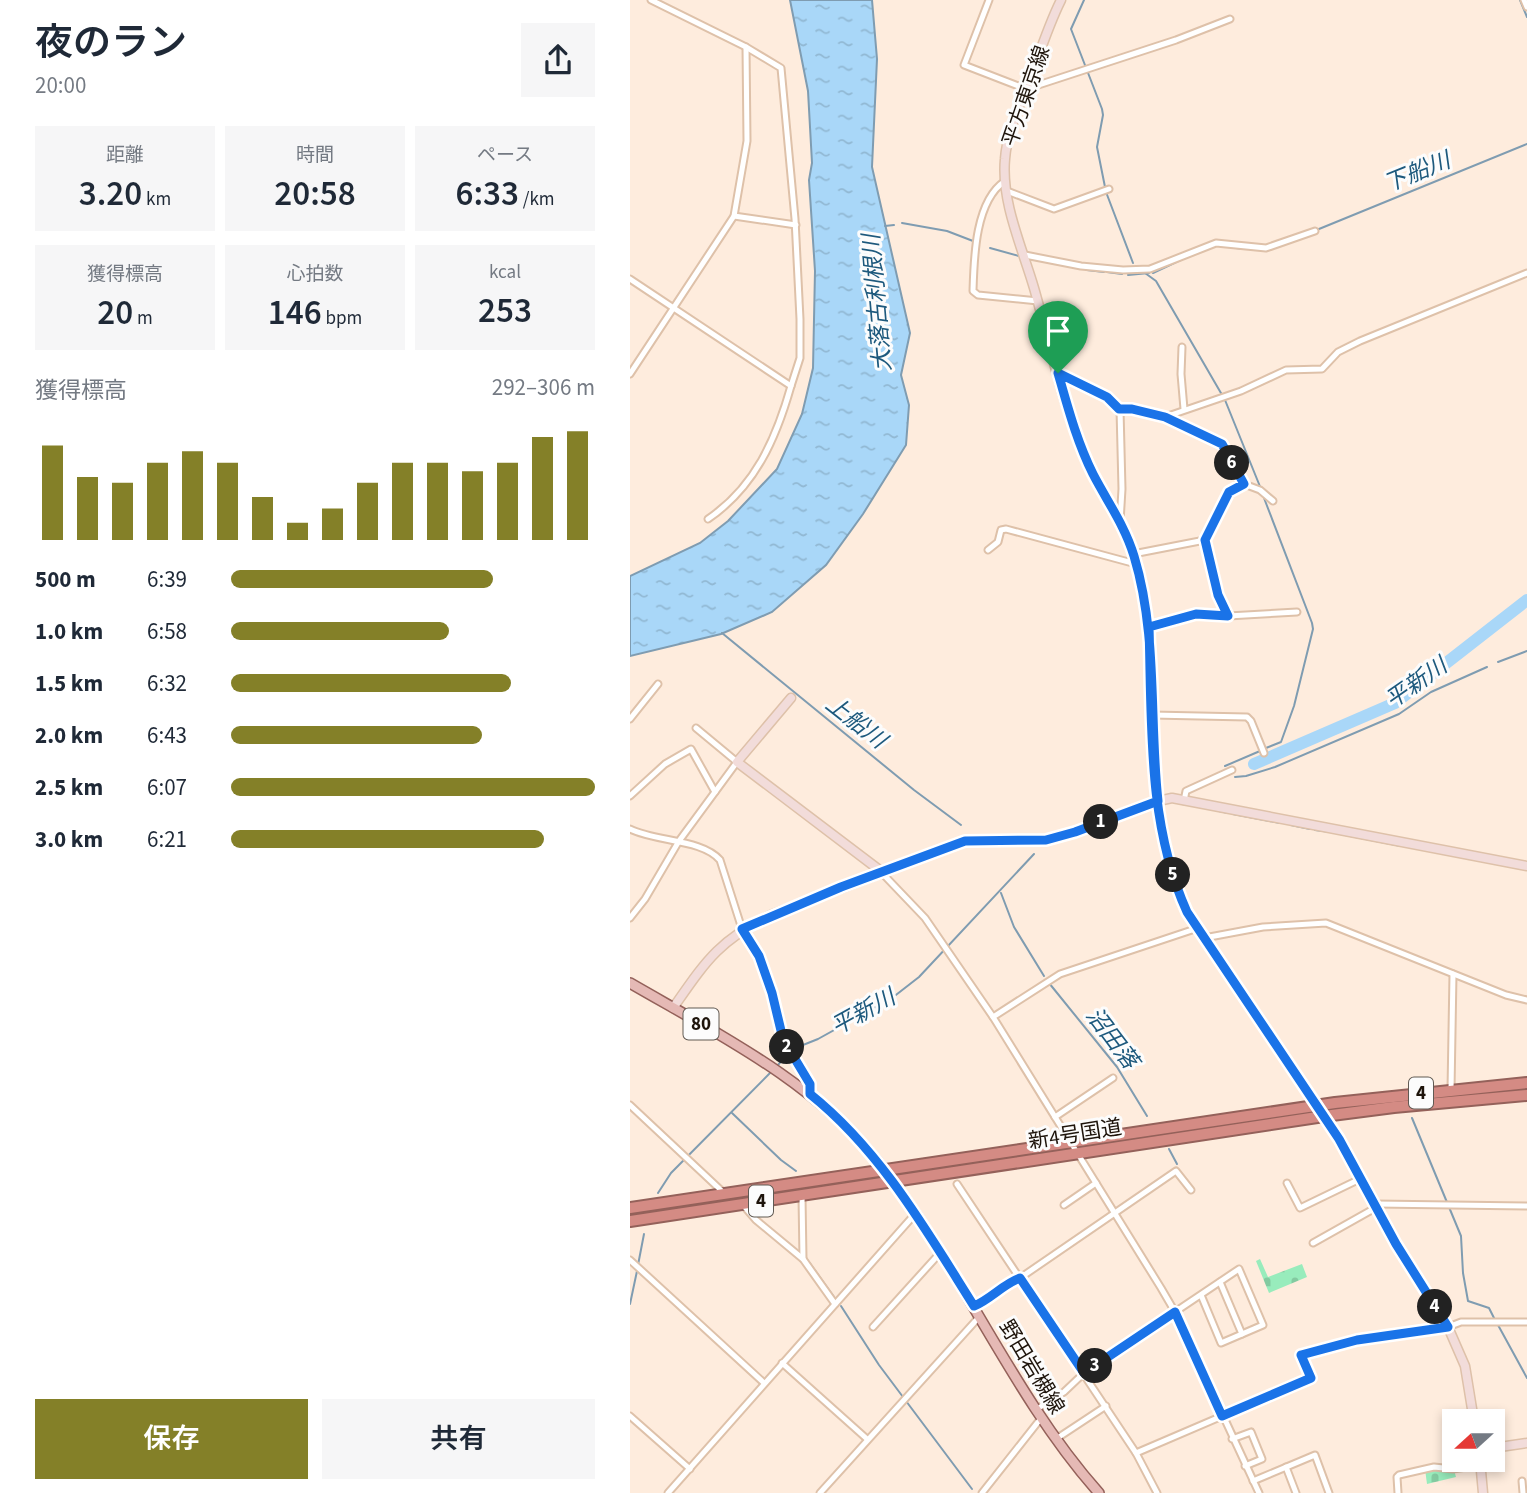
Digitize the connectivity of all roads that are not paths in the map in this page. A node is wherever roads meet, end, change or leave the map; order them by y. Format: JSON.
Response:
{"nodes":[{"id":1,"x":652,"y":0,"type":"edge"},
{"id":2,"x":989,"y":0,"type":"edge"},
{"id":3,"x":1061,"y":0,"type":"edge"},
{"id":4,"x":1524,"y":0,"type":"edge"},
{"id":5,"x":1527,"y":6,"type":"edge"},
{"id":6,"x":1230,"y":19,"type":"dead end"},
{"id":7,"x":746,"y":47,"type":"junction"},
{"id":8,"x":1026,"y":89,"type":"junction"},
{"id":9,"x":1006,"y":186,"type":"junction"},
{"id":10,"x":1110,"y":189,"type":"dead end"},
{"id":11,"x":734,"y":216,"type":"junction"},
{"id":12,"x":796,"y":225,"type":"junction"},
{"id":13,"x":1315,"y":231,"type":"dead end"},
{"id":14,"x":1025,"y":255,"type":"junction"},
{"id":15,"x":1527,"y":273,"type":"edge"},
{"id":16,"x":630,"y":279,"type":"edge"},
{"id":17,"x":1038,"y":301,"type":"junction"},
{"id":18,"x":674,"y":306,"type":"junction"},
{"id":19,"x":1182,"y":347,"type":"dead end"},
{"id":20,"x":1058,"y":373,"type":"junction"},
{"id":21,"x":630,"y":374,"type":"edge"},
{"id":22,"x":791,"y":386,"type":"junction"},
{"id":23,"x":1119,"y":409,"type":"junction"},
{"id":24,"x":1184,"y":409,"type":"junction"},
{"id":25,"x":1165,"y":417,"type":"junction"},
{"id":26,"x":1244,"y":484,"type":"junction"},
{"id":27,"x":1273,"y":501,"type":"dead end"},
{"id":28,"x":708,"y":519,"type":"dead end"},
{"id":29,"x":1120,"y":522,"type":"junction"},
{"id":30,"x":1205,"y":540,"type":"junction"},
{"id":31,"x":988,"y":550,"type":"dead end"},
{"id":32,"x":1133,"y":554,"type":"junction"},
{"id":33,"x":1136,"y":564,"type":"junction"},
{"id":34,"x":1297,"y":612,"type":"dead end"},
{"id":35,"x":1228,"y":616,"type":"junction"},
{"id":36,"x":1149,"y":627,"type":"junction"},
{"id":37,"x":658,"y":684,"type":"dead end"},
{"id":38,"x":791,"y":698,"type":"dead end"},
{"id":39,"x":1152,"y":715,"type":"junction"},
{"id":40,"x":630,"y":719,"type":"edge"},
{"id":41,"x":695,"y":728,"type":"dead end"},
{"id":42,"x":1264,"y":753,"type":"dead end"},
{"id":43,"x":737,"y":762,"type":"junction"},
{"id":44,"x":1232,"y":770,"type":"dead end"},
{"id":45,"x":715,"y":792,"type":"junction"},
{"id":46,"x":630,"y":796,"type":"edge"},
{"id":47,"x":1158,"y":801,"type":"junction"},
{"id":48,"x":1184,"y":801,"type":"junction"},
{"id":49,"x":630,"y":829,"type":"edge"},
{"id":50,"x":679,"y":841,"type":"junction"},
{"id":51,"x":1527,"y":866,"type":"edge"},
{"id":52,"x":882,"y":872,"type":"junction"},
{"id":53,"x":630,"y":918,"type":"edge"},
{"id":54,"x":1198,"y":928,"type":"junction"},
{"id":55,"x":742,"y":929,"type":"junction"},
{"id":56,"x":1204,"y":938,"type":"junction"},
{"id":57,"x":1453,"y":974,"type":"junction"},
{"id":58,"x":630,"y":983,"type":"edge"},
{"id":59,"x":1527,"y":1000,"type":"edge"},
{"id":60,"x":673,"y":1008,"type":"junction"},
{"id":61,"x":993,"y":1017,"type":"junction"},
{"id":62,"x":1113,"y":1078,"type":"dead end"},
{"id":63,"x":1527,"y":1083,"type":"edge"},
{"id":64,"x":1451,"y":1090,"type":"junction"},
{"id":65,"x":810,"y":1094,"type":"junction"},
{"id":66,"x":1527,"y":1096,"type":"edge"},
{"id":67,"x":630,"y":1105,"type":"edge"},
{"id":68,"x":1316,"y":1105,"type":"junction"},
{"id":69,"x":1324,"y":1116,"type":"junction"},
{"id":70,"x":1055,"y":1117,"type":"junction"},
{"id":71,"x":1070,"y":1142,"type":"junction"},
{"id":72,"x":1078,"y":1153,"type":"junction"},
{"id":73,"x":884,"y":1170,"type":"junction"},
{"id":74,"x":1362,"y":1178,"type":"junction"},
{"id":75,"x":892,"y":1181,"type":"junction"},
{"id":76,"x":1096,"y":1183,"type":"junction"},
{"id":77,"x":957,"y":1184,"type":"dead end"},
{"id":78,"x":1287,"y":1184,"type":"dead end"},
{"id":79,"x":1191,"y":1190,"type":"dead end"},
{"id":80,"x":725,"y":1194,"type":"junction"},
{"id":81,"x":802,"y":1195,"type":"junction"},
{"id":82,"x":741,"y":1203,"type":"junction"},
{"id":83,"x":1064,"y":1205,"type":"dead end"},
{"id":84,"x":1376,"y":1205,"type":"junction"},
{"id":85,"x":1527,"y":1206,"type":"edge"},
{"id":86,"x":630,"y":1208,"type":"edge"},
{"id":87,"x":1115,"y":1213,"type":"junction"},
{"id":88,"x":915,"y":1214,"type":"junction"},
{"id":89,"x":630,"y":1221,"type":"edge"},
{"id":90,"x":1314,"y":1243,"type":"dead end"},
{"id":91,"x":940,"y":1253,"type":"junction"},
{"id":92,"x":803,"y":1259,"type":"junction"},
{"id":93,"x":632,"y":1262,"type":"edge"},
{"id":94,"x":1020,"y":1278,"type":"junction"},
{"id":95,"x":1220,"y":1282,"type":"junction"},
{"id":96,"x":1200,"y":1295,"type":"junction"},
{"id":97,"x":835,"y":1304,"type":"junction"},
{"id":98,"x":974,"y":1306,"type":"junction"},
{"id":99,"x":1175,"y":1312,"type":"junction"},
{"id":100,"x":980,"y":1316,"type":"junction"},
{"id":101,"x":1527,"y":1322,"type":"edge"},
{"id":102,"x":873,"y":1327,"type":"dead end"},
{"id":103,"x":1448,"y":1327,"type":"junction"},
{"id":104,"x":1242,"y":1334,"type":"junction"},
{"id":105,"x":782,"y":1363,"type":"junction"},
{"id":106,"x":1084,"y":1373,"type":"junction"},
{"id":107,"x":764,"y":1383,"type":"junction"},
{"id":108,"x":1106,"y":1406,"type":"junction"},
{"id":109,"x":1472,"y":1409,"type":"edge"},
{"id":110,"x":1039,"y":1413,"type":"junction"},
{"id":111,"x":630,"y":1416,"type":"edge"},
{"id":112,"x":1222,"y":1416,"type":"junction"},
{"id":113,"x":867,"y":1439,"type":"junction"},
{"id":114,"x":1056,"y":1439,"type":"junction"},
{"id":115,"x":1232,"y":1439,"type":"junction"},
{"id":116,"x":1527,"y":1443,"type":"edge"},
{"id":117,"x":1505,"y":1446,"type":"edge"},
{"id":118,"x":1136,"y":1453,"type":"junction"},
{"id":119,"x":1245,"y":1466,"type":"junction"},
{"id":120,"x":1286,"y":1466,"type":"junction"},
{"id":121,"x":1442,"y":1467,"type":"edge"},
{"id":122,"x":690,"y":1469,"type":"junction"},
{"id":123,"x":1481,"y":1472,"type":"edge"},
{"id":124,"x":1253,"y":1481,"type":"junction"},
{"id":125,"x":1522,"y":1481,"type":"dead end"},
{"id":126,"x":668,"y":1493,"type":"edge"},
{"id":127,"x":820,"y":1493,"type":"edge"},
{"id":128,"x":982,"y":1493,"type":"edge"},
{"id":129,"x":1099,"y":1493,"type":"edge"},
{"id":130,"x":1157,"y":1493,"type":"edge"},
{"id":131,"x":1259,"y":1493,"type":"edge"},
{"id":132,"x":1296,"y":1493,"type":"edge"},
{"id":133,"x":1329,"y":1493,"type":"edge"},
{"id":134,"x":1398,"y":1493,"type":"edge"},
{"id":135,"x":1483,"y":1493,"type":"edge"},
{"id":136,"x":1523,"y":1493,"type":"edge"}],
"edges":[{"from":1,"to":7,"type":"street"},
{"from":2,"to":8,"type":"street"},
{"from":3,"to":8,"type":"street","name":"平方東京線"},
{"from":4,"to":5,"type":"street"},
{"from":6,"to":8,"type":"street"},
{"from":7,"to":11,"type":"street"},
{"from":7,"to":12,"type":"street"},
{"from":8,"to":9,"type":"street","name":"平方東京線"},
{"from":9,"to":10,"type":"street"},
{"from":9,"to":14,"type":"street","name":"平方東京線"},
{"from":9,"to":17,"type":"street"},
{"from":11,"to":12,"type":"street"},
{"from":11,"to":18,"type":"street"},
{"from":12,"to":22,"type":"street"},
{"from":13,"to":14,"type":"street"},
{"from":14,"to":17,"type":"street","name":"平方東京線"},
{"from":15,"to":24,"type":"street"},
{"from":16,"to":18,"type":"street"},
{"from":17,"to":20,"type":"street","name":"平方東京線"},
{"from":18,"to":21,"type":"street"},
{"from":18,"to":22,"type":"street"},
{"from":19,"to":24,"type":"street"},
{"from":20,"to":23,"type":"street"},
{"from":20,"to":29,"type":"street","name":"平方東京線"},
{"from":22,"to":28,"type":"street"},
{"from":23,"to":25,"type":"street"},
{"from":23,"to":29,"type":"street"},
{"from":24,"to":25,"type":"street"},
{"from":25,"to":26,"type":"street"},
{"from":26,"to":27,"type":"street"},
{"from":26,"to":30,"type":"street"},
{"from":29,"to":32,"type":"street","name":"平方東京線"},
{"from":30,"to":32,"type":"street"},
{"from":30,"to":35,"type":"street"},
{"from":31,"to":33,"type":"street"},
{"from":32,"to":33,"type":"street","name":"平方東京線"},
{"from":33,"to":36,"type":"street","name":"平方東京線"},
{"from":34,"to":35,"type":"street"},
{"from":35,"to":36,"type":"street"},
{"from":36,"to":39,"type":"street","name":"平方東京線"},
{"from":37,"to":40,"type":"street"},
{"from":38,"to":43,"type":"street"},
{"from":39,"to":42,"type":"street"},
{"from":39,"to":47,"type":"street","name":"平方東京線"},
{"from":41,"to":43,"type":"street"},
{"from":43,"to":45,"type":"street"},
{"from":43,"to":52,"type":"street"},
{"from":44,"to":48,"type":"street"},
{"from":45,"to":46,"type":"street"},
{"from":45,"to":50,"type":"street"},
{"from":47,"to":48,"type":"street"},
{"from":47,"to":52,"type":"street"},
{"from":47,"to":54,"type":"street","name":"平方東京線"},
{"from":48,"to":51,"type":"street"},
{"from":49,"to":50,"type":"street"},
{"from":50,"to":53,"type":"street"},
{"from":50,"to":55,"type":"street"},
{"from":52,"to":55,"type":"street"},
{"from":52,"to":61,"type":"street"},
{"from":54,"to":56,"type":"street","name":"平方東京線"},
{"from":54,"to":61,"type":"street"},
{"from":55,"to":60,"type":"street"},
{"from":55,"to":65,"type":"street"},
{"from":56,"to":57,"type":"street"},
{"from":56,"to":68,"type":"street","name":"平方東京線"},
{"from":57,"to":59,"type":"street"},
{"from":57,"to":64,"type":"street"},
{"from":58,"to":60,"type":"main road","name":"野田岩槻線","number":"80"},
{"from":60,"to":65,"type":"main road","name":"野田岩槻線","number":"80"},
{"from":61,"to":70,"type":"street"},
{"from":62,"to":70,"type":"street"},
{"from":63,"to":64,"type":"highway","name":"新4号国道","number":"4"},
{"from":64,"to":68,"type":"highway","name":"新4号国道","number":"4"},
{"from":65,"to":73,"type":"main road","name":"野田岩槻線","number":"80"},
{"from":66,"to":69,"type":"highway","name":"新4号国道","number":"4"},
{"from":67,"to":80,"type":"street"},
{"from":68,"to":69,"type":"street","name":"平方東京線"},
{"from":68,"to":71,"type":"highway","name":"新4号国道","number":"4"},
{"from":69,"to":72,"type":"highway","name":"新4号国道","number":"4"},
{"from":69,"to":74,"type":"street","name":"平方東京線"},
{"from":70,"to":71,"type":"street"},
{"from":71,"to":72,"type":"street"},
{"from":71,"to":73,"type":"highway","name":"新4号国道","number":"4"},
{"from":72,"to":75,"type":"highway","name":"新4号国道","number":"4"},
{"from":72,"to":76,"type":"street"},
{"from":73,"to":75,"type":"main road","name":"野田岩槻線","number":"80"},
{"from":73,"to":80,"type":"highway","name":"新4号国道","number":"4"},
{"from":74,"to":78,"type":"street"},
{"from":74,"to":84,"type":"street","name":"平方東京線"},
{"from":75,"to":81,"type":"highway","name":"新4号国道","number":"4"},
{"from":75,"to":88,"type":"main road","name":"野田岩槻線","number":"80"},
{"from":76,"to":83,"type":"street"},
{"from":76,"to":87,"type":"street"},
{"from":77,"to":94,"type":"street"},
{"from":79,"to":87,"type":"street"},
{"from":80,"to":86,"type":"highway","name":"新4号国道","number":"4"},
{"from":81,"to":82,"type":"highway","name":"新4号国道","number":"4"},
{"from":81,"to":92,"type":"street"},
{"from":82,"to":89,"type":"highway","name":"新4号国道","number":"4"},
{"from":82,"to":92,"type":"street"},
{"from":84,"to":85,"type":"street"},
{"from":84,"to":90,"type":"street"},
{"from":84,"to":103,"type":"street","name":"平方東京線"},
{"from":87,"to":94,"type":"street"},
{"from":87,"to":99,"type":"street"},
{"from":88,"to":91,"type":"main road","name":"野田岩槻線","number":"80"},
{"from":88,"to":97,"type":"street"},
{"from":91,"to":98,"type":"main road","name":"野田岩槻線","number":"80"},
{"from":91,"to":102,"type":"street"},
{"from":92,"to":97,"type":"street"},
{"from":93,"to":107,"type":"street"},
{"from":94,"to":98,"type":"street"},
{"from":94,"to":106,"type":"street"},
{"from":95,"to":96,"type":"street"},
{"from":95,"to":104,"type":"street"},
{"from":95,"to":104,"type":"street"},
{"from":96,"to":99,"type":"street"},
{"from":96,"to":104,"type":"street"},
{"from":97,"to":105,"type":"street"},
{"from":98,"to":100,"type":"main road","name":"野田岩槻線","number":"80"},
{"from":99,"to":106,"type":"street"},
{"from":99,"to":112,"type":"street"},
{"from":100,"to":110,"type":"main road","name":"野田岩槻線","number":"80"},
{"from":100,"to":113,"type":"street"},
{"from":101,"to":103,"type":"street"},
{"from":103,"to":109,"type":"street","name":"平方東京線"},
{"from":103,"to":112,"type":"street"},
{"from":105,"to":107,"type":"street"},
{"from":105,"to":113,"type":"street"},
{"from":106,"to":108,"type":"street"},
{"from":106,"to":110,"type":"street"},
{"from":107,"to":122,"type":"street"},
{"from":108,"to":114,"type":"street"},
{"from":108,"to":118,"type":"street"},
{"from":110,"to":114,"type":"main road","name":"野田岩槻線","number":"80"},
{"from":110,"to":128,"type":"street"},
{"from":111,"to":122,"type":"street"},
{"from":112,"to":115,"type":"street"},
{"from":112,"to":118,"type":"street"},
{"from":113,"to":127,"type":"street"},
{"from":114,"to":129,"type":"main road","name":"野田岩槻線","number":"80"},
{"from":115,"to":119,"type":"street"},
{"from":115,"to":119,"type":"street"},
{"from":116,"to":117,"type":"street"},
{"from":118,"to":130,"type":"street"},
{"from":119,"to":124,"type":"street"},
{"from":120,"to":124,"type":"street"},
{"from":120,"to":132,"type":"street"},
{"from":120,"to":133,"type":"street"},
{"from":121,"to":134,"type":"street"},
{"from":122,"to":126,"type":"street"},
{"from":123,"to":135,"type":"street"},
{"from":124,"to":131,"type":"street"},
{"from":125,"to":136,"type":"street"}]}
